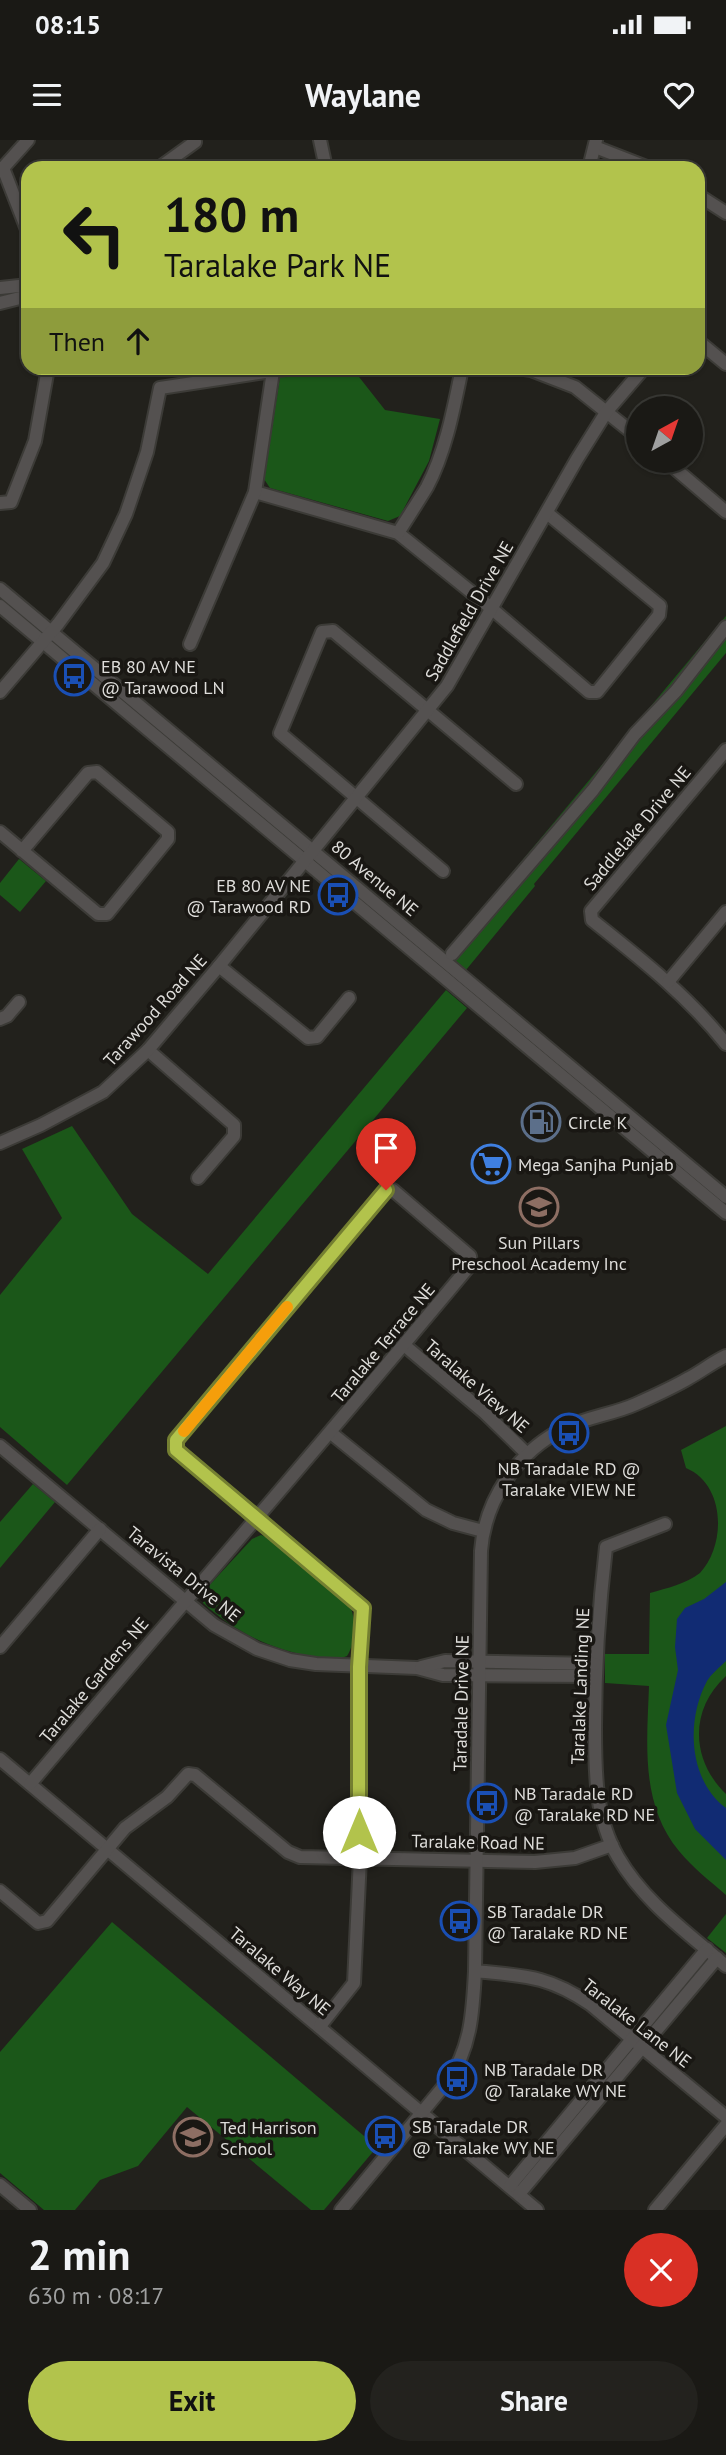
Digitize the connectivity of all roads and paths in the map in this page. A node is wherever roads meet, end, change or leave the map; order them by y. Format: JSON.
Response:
{"nodes":[{"id":1,"x":28,"y":140,"type":"edge"},
{"id":2,"x":194,"y":140,"type":"edge"},
{"id":3,"x":320,"y":140,"type":"edge"},
{"id":4,"x":595,"y":144,"type":"edge"},
{"id":5,"x":169,"y":161,"type":"edge"},
{"id":6,"x":324,"y":161,"type":"edge"},
{"id":7,"x":591,"y":161,"type":"edge"},
{"id":8,"x":633,"y":161,"type":"edge"},
{"id":9,"x":705,"y":200,"type":"edge"},
{"id":10,"x":726,"y":213,"type":"edge"},
{"id":11,"x":21,"y":214,"type":"edge"},
{"id":12,"x":21,"y":286,"type":"edge"},
{"id":13,"x":0,"y":288,"type":"edge"},
{"id":14,"x":21,"y":298,"type":"edge"},
{"id":15,"x":0,"y":303,"type":"edge"},
{"id":16,"x":705,"y":347,"type":"edge"},
{"id":17,"x":726,"y":364,"type":"edge"},
{"id":18,"x":47,"y":375,"type":"edge"},
{"id":19,"x":246,"y":375,"type":"edge"},
{"id":20,"x":272,"y":375,"type":"edge"},
{"id":21,"x":460,"y":375,"type":"edge"},
{"id":22,"x":544,"y":375,"type":"edge"},
{"id":23,"x":638,"y":375,"type":"edge"},
{"id":24,"x":607,"y":411,"type":"junction"},
{"id":25,"x":626,"y":427,"type":"edge"},
{"id":26,"x":680,"y":473,"type":"edge"},
{"id":27,"x":256,"y":492,"type":"junction"},
{"id":28,"x":0,"y":503,"type":"edge"},
{"id":29,"x":726,"y":512,"type":"edge"},
{"id":30,"x":547,"y":513,"type":"junction"},
{"id":31,"x":398,"y":533,"type":"junction"},
{"id":32,"x":0,"y":589,"type":"edge"},
{"id":33,"x":0,"y":606,"type":"edge"},
{"id":34,"x":491,"y":608,"type":"junction"},
{"id":35,"x":726,"y":627,"type":"edge"},
{"id":36,"x":52,"y":632,"type":"junction"},
{"id":37,"x":43,"y":642,"type":"junction"},
{"id":38,"x":190,"y":644,"type":"dead end"},
{"id":39,"x":0,"y":692,"type":"edge"},
{"id":40,"x":429,"y":710,"type":"junction"},
{"id":41,"x":725,"y":754,"type":"edge"},
{"id":42,"x":516,"y":784,"type":"dead end"},
{"id":43,"x":357,"y":796,"type":"junction"},
{"id":44,"x":0,"y":832,"type":"edge"},
{"id":45,"x":22,"y":851,"type":"junction"},
{"id":46,"x":309,"y":854,"type":"junction"},
{"id":47,"x":443,"y":870,"type":"dead end"},
{"id":48,"x":726,"y":912,"type":"edge"},
{"id":49,"x":452,"y":954,"type":"dead end"},
{"id":50,"x":219,"y":965,"type":"junction"},
{"id":51,"x":668,"y":982,"type":"junction"},
{"id":52,"x":349,"y":998,"type":"dead end"},
{"id":53,"x":19,"y":1002,"type":"dead end"},
{"id":54,"x":0,"y":1019,"type":"edge"},
{"id":55,"x":726,"y":1044,"type":"edge"},
{"id":56,"x":148,"y":1050,"type":"junction"},
{"id":57,"x":0,"y":1143,"type":"edge"},
{"id":58,"x":198,"y":1178,"type":"dead end"},
{"id":59,"x":726,"y":1197,"type":"edge"},
{"id":60,"x":726,"y":1213,"type":"edge"},
{"id":61,"x":404,"y":1345,"type":"junction"},
{"id":62,"x":726,"y":1345,"type":"edge"},
{"id":63,"x":726,"y":1356,"type":"edge"},
{"id":64,"x":710,"y":1364,"type":"junction"},
{"id":65,"x":331,"y":1433,"type":"junction"},
{"id":66,"x":0,"y":1446,"type":"edge"},
{"id":67,"x":527,"y":1454,"type":"junction"},
{"id":68,"x":257,"y":1521,"type":"junction"},
{"id":69,"x":665,"y":1524,"type":"dead end"},
{"id":70,"x":100,"y":1529,"type":"junction"},
{"id":71,"x":483,"y":1531,"type":"junction"},
{"id":72,"x":186,"y":1600,"type":"junction"},
{"id":73,"x":0,"y":1647,"type":"edge"},
{"id":74,"x":359,"y":1667,"type":"junction"},
{"id":75,"x":479,"y":1669,"type":"junction"},
{"id":76,"x":595,"y":1670,"type":"junction"},
{"id":77,"x":0,"y":1759,"type":"edge"},
{"id":78,"x":30,"y":1784,"type":"junction"},
{"id":79,"x":612,"y":1845,"type":"junction"},
{"id":80,"x":108,"y":1849,"type":"junction"},
{"id":81,"x":359,"y":1858,"type":"junction"},
{"id":82,"x":476,"y":1861,"type":"junction"},
{"id":83,"x":0,"y":1891,"type":"edge"},
{"id":84,"x":716,"y":1958,"type":"edge"},
{"id":85,"x":475,"y":1971,"type":"junction"},
{"id":86,"x":320,"y":2026,"type":"junction"},
{"id":87,"x":637,"y":2043,"type":"junction"},
{"id":88,"x":423,"y":2113,"type":"junction"},
{"id":89,"x":726,"y":2117,"type":"edge"},
{"id":90,"x":726,"y":2125,"type":"edge"},
{"id":91,"x":0,"y":2185,"type":"edge"},
{"id":92,"x":515,"y":2190,"type":"junction"},
{"id":93,"x":30,"y":2210,"type":"edge"},
{"id":94,"x":341,"y":2210,"type":"edge"},
{"id":95,"x":537,"y":2210,"type":"edge"},
{"id":96,"x":655,"y":2210,"type":"edge"}],
"edges":[{"from":1,"to":11,"type":"street"},
{"from":2,"to":5,"type":"street"},
{"from":3,"to":6,"type":"street"},
{"from":4,"to":7,"type":"street"},
{"from":4,"to":8,"type":"street"},
{"from":9,"to":10,"type":"street"},
{"from":12,"to":13,"type":"street"},
{"from":14,"to":15,"type":"street"},
{"from":16,"to":17,"type":"street"},
{"from":18,"to":28,"type":"street"},
{"from":19,"to":36,"type":"street"},
{"from":20,"to":27,"type":"street"},
{"from":21,"to":31,"type":"street"},
{"from":22,"to":24,"type":"street"},
{"from":23,"to":24,"type":"street","name":"Saddlefield Drive NE"},
{"from":24,"to":25,"type":"street"},
{"from":24,"to":30,"type":"street","name":"Saddlefield Drive NE"},
{"from":26,"to":29,"type":"street"},
{"from":27,"to":31,"type":"street"},
{"from":27,"to":38,"type":"street"},
{"from":30,"to":34,"type":"street","name":"Saddlefield Drive NE"},
{"from":30,"to":34,"type":"street"},
{"from":31,"to":34,"type":"street"},
{"from":32,"to":36,"type":"street","name":"80 Avenue NE"},
{"from":33,"to":37,"type":"street","name":"80 Avenue NE"},
{"from":34,"to":40,"type":"street","name":"Saddlefield Drive NE"},
{"from":35,"to":49,"type":"street"},
{"from":36,"to":37,"type":"street"},
{"from":36,"to":46,"type":"street","name":"80 Avenue NE"},
{"from":37,"to":39,"type":"street"},
{"from":37,"to":46,"type":"street","name":"80 Avenue NE"},
{"from":40,"to":42,"type":"street"},
{"from":40,"to":43,"type":"street","name":"Saddlefield Drive NE"},
{"from":40,"to":43,"type":"street"},
{"from":41,"to":51,"type":"street","name":"Saddlelake Drive NE"},
{"from":43,"to":46,"type":"street","name":"Saddlefield Drive NE"},
{"from":43,"to":47,"type":"street"},
{"from":44,"to":45,"type":"street"},
{"from":45,"to":45,"type":"street"},
{"from":46,"to":50,"type":"street","name":"Tarawood Road NE"},
{"from":46,"to":59,"type":"street","name":"80 Avenue NE"},
{"from":46,"to":60,"type":"street","name":"80 Avenue NE"},
{"from":48,"to":51,"type":"street"},
{"from":50,"to":52,"type":"street"},
{"from":50,"to":56,"type":"street","name":"Tarawood Road NE"},
{"from":51,"to":55,"type":"street","name":"Saddlelake Drive NE"},
{"from":53,"to":54,"type":"street"},
{"from":56,"to":57,"type":"street","name":"Tarawood Road NE"},
{"from":56,"to":58,"type":"street"},
{"from":61,"to":65,"type":"street","name":"Taralake Terrace NE"},
{"from":61,"to":67,"type":"street","name":"Taralake View NE"},
{"from":61,"to":68,"type":"street","name":"Taralake Terrace NE"},
{"from":62,"to":64,"type":"street","name":"Taradale Drive NE"},
{"from":63,"to":64,"type":"street","name":"Taradale Drive NE"},
{"from":64,"to":67,"type":"street","name":"Taradale Drive NE"},
{"from":65,"to":68,"type":"street","name":"Taralake Terrace NE"},
{"from":65,"to":71,"type":"street"},
{"from":66,"to":70,"type":"street","name":"Taravista Drive NE"},
{"from":67,"to":71,"type":"street","name":"Taradale Drive NE"},
{"from":68,"to":72,"type":"street","name":"Taralake Terrace NE"},
{"from":68,"to":74,"type":"street"},
{"from":69,"to":76,"type":"street","name":"Taralake Landing NE"},
{"from":70,"to":72,"type":"street","name":"Taravista Drive NE"},
{"from":70,"to":73,"type":"street"},
{"from":71,"to":75,"type":"street","name":"Taradale Drive NE"},
{"from":72,"to":74,"type":"street","name":"Taravista Drive NE"},
{"from":72,"to":78,"type":"street","name":"Taralake Gardens NE"},
{"from":74,"to":75,"type":"street","name":"Taravista Drive NE"},
{"from":74,"to":81,"type":"street"},
{"from":75,"to":76,"type":"street","name":"Taravista Drive NE"},
{"from":75,"to":82,"type":"street","name":"Taradale Drive NE"},
{"from":76,"to":79,"type":"street","name":"Taralake Landing NE"},
{"from":77,"to":78,"type":"street","name":"Taralake Way NE"},
{"from":78,"to":80,"type":"street","name":"Taralake Way NE"},
{"from":79,"to":82,"type":"street","name":"Taralake Road NE"},
{"from":79,"to":84,"type":"street","name":"Taralake Landing NE"},
{"from":80,"to":81,"type":"street","name":"Taralake Road NE"},
{"from":80,"to":83,"type":"street"},
{"from":80,"to":86,"type":"street","name":"Taralake Way NE"},
{"from":81,"to":82,"type":"street","name":"Taralake Road NE"},
{"from":81,"to":86,"type":"street"},
{"from":82,"to":85,"type":"street","name":"Taradale Drive NE"},
{"from":84,"to":87,"type":"street"},
{"from":85,"to":87,"type":"street","name":"Taralake Lane NE"},
{"from":85,"to":88,"type":"street","name":"Taradale Drive NE"},
{"from":86,"to":88,"type":"street","name":"Taralake Way NE"},
{"from":87,"to":89,"type":"street","name":"Taralake Lane NE"},
{"from":87,"to":92,"type":"street"},
{"from":88,"to":92,"type":"street","name":"Taralake Way NE"},
{"from":88,"to":94,"type":"street","name":"Taradale Drive NE"},
{"from":90,"to":96,"type":"street"},
{"from":91,"to":93,"type":"street"},
{"from":92,"to":95,"type":"street","name":"Taralake Way NE"}]}
